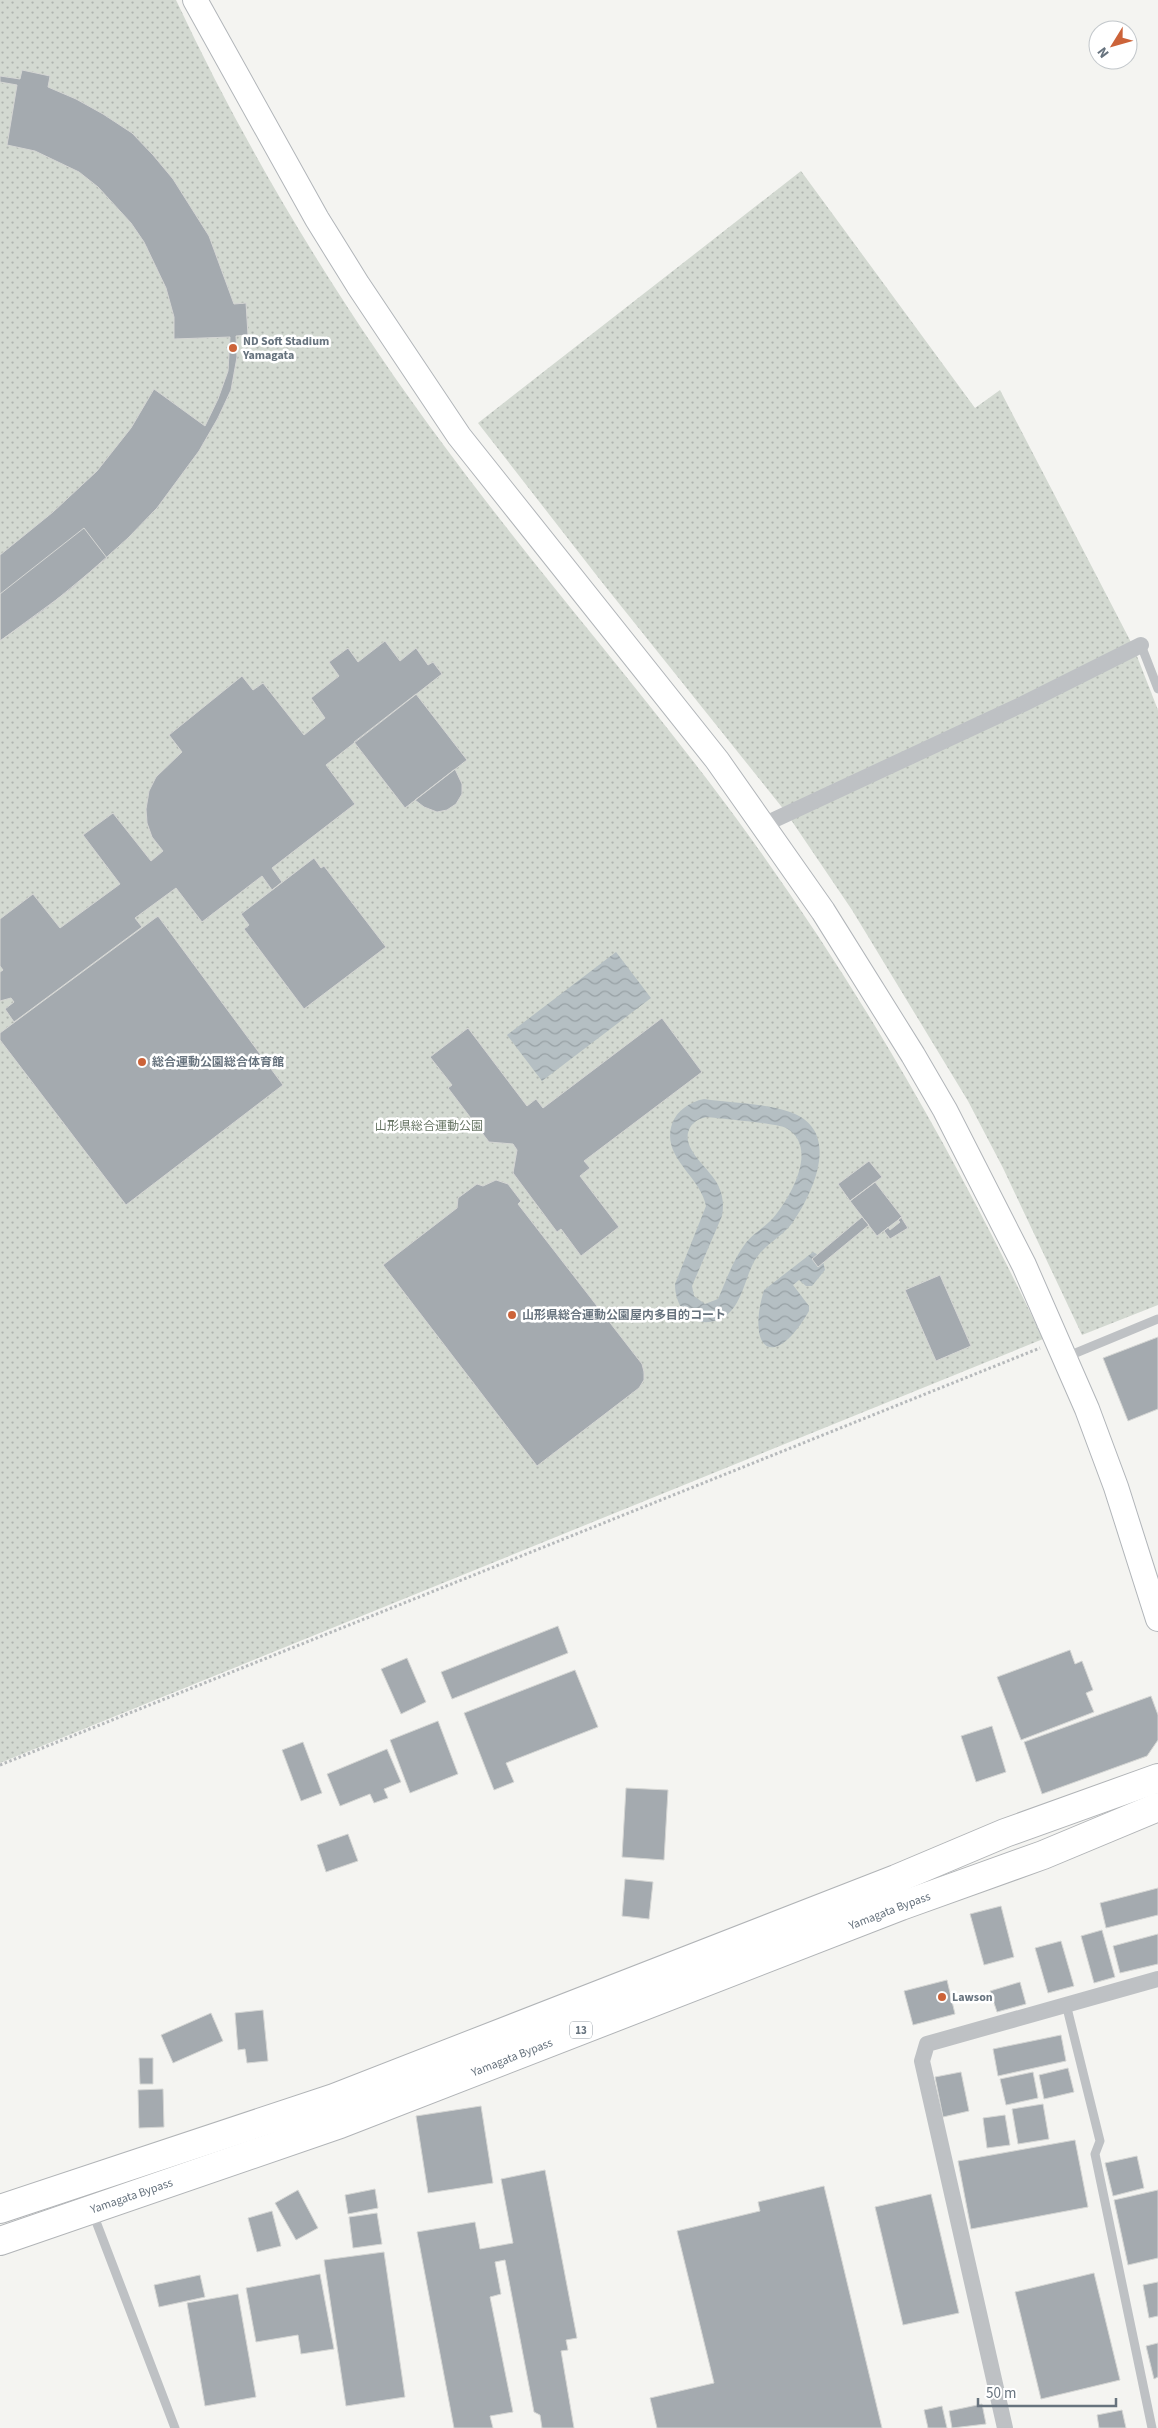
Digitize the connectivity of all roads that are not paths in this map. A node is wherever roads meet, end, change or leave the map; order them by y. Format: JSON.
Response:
{"nodes":[{"id":1,"x":195,"y":0,"type":"edge"},
{"id":2,"x":1141,"y":645,"type":"joint"},
{"id":3,"x":1158,"y":689,"type":"edge"},
{"id":4,"x":763,"y":825,"type":"junction"},
{"id":5,"x":1158,"y":1319,"type":"edge"},
{"id":6,"x":1060,"y":1350,"type":"junction"},
{"id":7,"x":1158,"y":1619,"type":"edge"},
{"id":8,"x":1158,"y":1778,"type":"edge"},
{"id":9,"x":1158,"y":1807,"type":"edge"},
{"id":10,"x":1158,"y":1980,"type":"edge"},
{"id":11,"x":1066,"y":2004,"type":"junction"},
{"id":12,"x":0,"y":2209,"type":"edge"},
{"id":13,"x":92,"y":2211,"type":"junction"},
{"id":14,"x":0,"y":2241,"type":"edge"},
{"id":15,"x":175,"y":2428,"type":"edge"},
{"id":16,"x":1005,"y":2428,"type":"edge"},
{"id":17,"x":1152,"y":2428,"type":"edge"}],
"edges":[{"from":1,"to":4,"type":"street"},
{"from":2,"to":3,"type":"lane"},
{"from":2,"to":4,"type":"street"},
{"from":4,"to":6,"type":"street"},
{"from":5,"to":6,"type":"lane"},
{"from":6,"to":7,"type":"street"},
{"from":8,"to":12,"type":"highway","name":"Yamagata Bypass","number":"13"},
{"from":9,"to":13,"type":"highway","name":"Yamagata Bypass","number":"13"},
{"from":10,"to":11,"type":"street"},
{"from":11,"to":16,"type":"street"},
{"from":11,"to":17,"type":"lane"},
{"from":13,"to":14,"type":"highway","name":"Yamagata Bypass","number":"13"},
{"from":13,"to":15,"type":"lane"}]}
